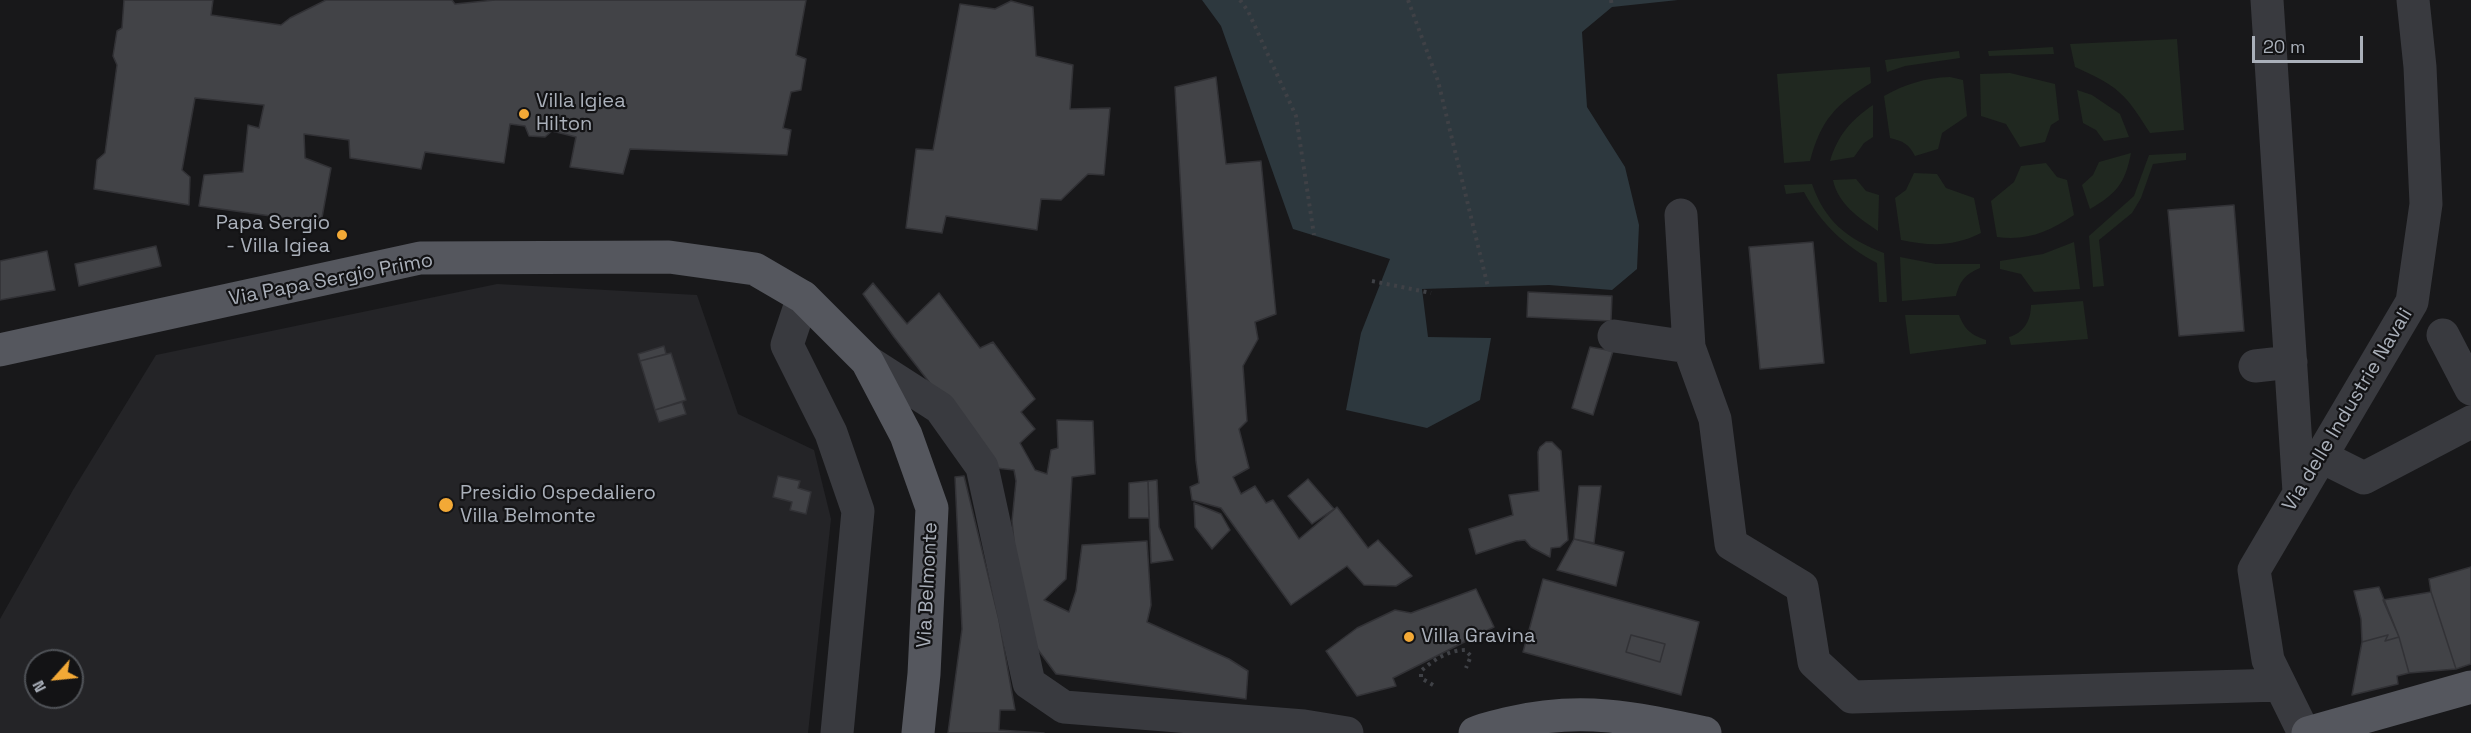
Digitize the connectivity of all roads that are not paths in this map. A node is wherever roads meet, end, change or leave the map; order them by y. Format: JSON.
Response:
{"nodes":[{"id":1,"x":2267,"y":0,"type":"edge"},
{"id":2,"x":2413,"y":0,"type":"edge"},
{"id":3,"x":1681,"y":215,"type":"dead end"},
{"id":4,"x":803,"y":297,"type":"junction"},
{"id":5,"x":2443,"y":335,"type":"dead end"},
{"id":6,"x":1614,"y":336,"type":"dead end"},
{"id":7,"x":1689,"y":346,"type":"junction"},
{"id":8,"x":0,"y":350,"type":"edge"},
{"id":9,"x":867,"y":362,"type":"junction"},
{"id":10,"x":2291,"y":362,"type":"junction"},
{"id":11,"x":2255,"y":366,"type":"dead end"},
{"id":12,"x":2471,"y":389,"type":"edge"},
{"id":13,"x":2471,"y":422,"type":"edge"},
{"id":14,"x":2320,"y":456,"type":"junction"},
{"id":15,"x":2299,"y":492,"type":"junction"},
{"id":16,"x":2280,"y":685,"type":"junction"},
{"id":17,"x":2471,"y":687,"type":"edge"},
{"id":18,"x":837,"y":733,"type":"edge"},
{"id":19,"x":918,"y":733,"type":"edge"},
{"id":20,"x":1347,"y":733,"type":"edge"},
{"id":21,"x":1475,"y":733,"type":"edge"},
{"id":22,"x":1706,"y":733,"type":"edge"},
{"id":23,"x":2306,"y":733,"type":"edge"}],
"edges":[{"from":1,"to":10,"type":"street"},
{"from":2,"to":14,"type":"street","name":"Via delle Industrie Navali"},
{"from":3,"to":7,"type":"street"},
{"from":4,"to":8,"type":"main road","name":"Via Papa Sergio Primo"},
{"from":4,"to":9,"type":"main road","name":"Via Belmonte"},
{"from":4,"to":18,"type":"street"},
{"from":5,"to":12,"type":"street"},
{"from":6,"to":7,"type":"street"},
{"from":7,"to":16,"type":"street"},
{"from":9,"to":19,"type":"main road","name":"Via Belmonte"},
{"from":9,"to":20,"type":"street"},
{"from":10,"to":11,"type":"street"},
{"from":10,"to":15,"type":"street"},
{"from":13,"to":14,"type":"street"},
{"from":14,"to":15,"type":"street","name":"Via delle Industrie Navali"},
{"from":15,"to":16,"type":"street","name":"Via delle Industrie Navali"},
{"from":16,"to":23,"type":"street","name":"Via delle Industrie Navali"},
{"from":17,"to":23,"type":"main road"},
{"from":21,"to":22,"type":"main road"}]}
